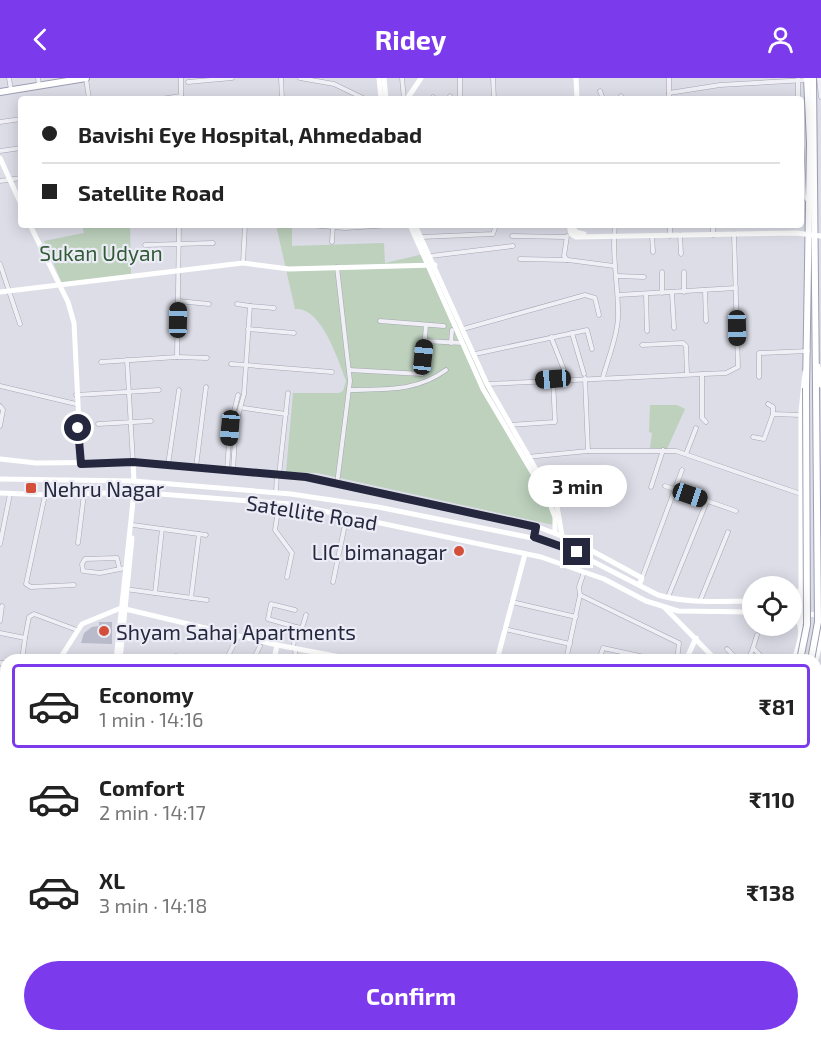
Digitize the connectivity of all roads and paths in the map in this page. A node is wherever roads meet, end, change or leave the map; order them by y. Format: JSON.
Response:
{"nodes":[{"id":1,"x":9,"y":78,"type":"edge"},
{"id":2,"x":86,"y":78,"type":"edge"},
{"id":3,"x":181,"y":78,"type":"edge"},
{"id":4,"x":232,"y":78,"type":"edge"},
{"id":5,"x":281,"y":78,"type":"edge"},
{"id":6,"x":300,"y":78,"type":"edge"},
{"id":7,"x":381,"y":78,"type":"edge"},
{"id":8,"x":402,"y":78,"type":"edge"},
{"id":9,"x":421,"y":78,"type":"edge"},
{"id":10,"x":460,"y":78,"type":"edge"},
{"id":11,"x":494,"y":78,"type":"edge"},
{"id":12,"x":575,"y":78,"type":"edge"},
{"id":13,"x":669,"y":78,"type":"edge"},
{"id":14,"x":819,"y":78,"type":"edge"},
{"id":15,"x":798,"y":79,"type":"edge"},
{"id":16,"x":809,"y":79,"type":"edge"},
{"id":17,"x":65,"y":80,"type":"edge"},
{"id":18,"x":39,"y":82,"type":"edge"},
{"id":19,"x":188,"y":82,"type":"dead end"},
{"id":20,"x":11,"y":90,"type":"junction"},
{"id":21,"x":0,"y":92,"type":"edge"},
{"id":22,"x":600,"y":92,"type":"dead end"},
{"id":23,"x":89,"y":96,"type":"edge"},
{"id":24,"x":181,"y":96,"type":"edge"},
{"id":25,"x":282,"y":96,"type":"edge"},
{"id":26,"x":359,"y":96,"type":"edge"},
{"id":27,"x":381,"y":96,"type":"edge"},
{"id":28,"x":385,"y":96,"type":"edge"},
{"id":29,"x":405,"y":96,"type":"edge"},
{"id":30,"x":407,"y":96,"type":"edge"},
{"id":31,"x":460,"y":96,"type":"edge"},
{"id":32,"x":494,"y":96,"type":"edge"},
{"id":33,"x":576,"y":96,"type":"edge"},
{"id":34,"x":602,"y":96,"type":"edge"},
{"id":35,"x":669,"y":96,"type":"edge"},
{"id":36,"x":798,"y":96,"type":"edge"},
{"id":37,"x":821,"y":97,"type":"edge"},
{"id":38,"x":18,"y":119,"type":"edge"},
{"id":39,"x":0,"y":122,"type":"edge"},
{"id":40,"x":18,"y":148,"type":"edge"},
{"id":41,"x":0,"y":151,"type":"edge"},
{"id":42,"x":810,"y":154,"type":"junction"},
{"id":43,"x":804,"y":155,"type":"edge"},
{"id":44,"x":0,"y":158,"type":"edge"},
{"id":45,"x":18,"y":179,"type":"edge"},
{"id":46,"x":10,"y":180,"type":"junction"},
{"id":47,"x":0,"y":181,"type":"edge"},
{"id":48,"x":18,"y":197,"type":"edge"},
{"id":49,"x":816,"y":204,"type":"edge"},
{"id":50,"x":32,"y":228,"type":"edge"},
{"id":51,"x":179,"y":228,"type":"edge"},
{"id":52,"x":245,"y":228,"type":"edge"},
{"id":53,"x":333,"y":228,"type":"edge"},
{"id":54,"x":412,"y":228,"type":"edge"},
{"id":55,"x":417,"y":228,"type":"edge"},
{"id":56,"x":495,"y":228,"type":"edge"},
{"id":57,"x":570,"y":228,"type":"edge"},
{"id":58,"x":574,"y":228,"type":"edge"},
{"id":59,"x":615,"y":228,"type":"edge"},
{"id":60,"x":670,"y":228,"type":"edge"},
{"id":61,"x":713,"y":230,"type":"edge"},
{"id":62,"x":568,"y":234,"type":"junction"},
{"id":63,"x":670,"y":234,"type":"junction"},
{"id":64,"x":734,"y":234,"type":"junction"},
{"id":65,"x":816,"y":234,"type":"edge"},
{"id":66,"x":512,"y":236,"type":"dead end"},
{"id":67,"x":614,"y":236,"type":"junction"},
{"id":68,"x":652,"y":236,"type":"junction"},
{"id":69,"x":680,"y":236,"type":"junction"},
{"id":70,"x":421,"y":237,"type":"junction"},
{"id":71,"x":179,"y":242,"type":"junction"},
{"id":72,"x":332,"y":242,"type":"dead end"},
{"id":73,"x":213,"y":243,"type":"dead end"},
{"id":74,"x":145,"y":245,"type":"dead end"},
{"id":75,"x":513,"y":246,"type":"dead end"},
{"id":76,"x":653,"y":252,"type":"dead end"},
{"id":77,"x":681,"y":254,"type":"dead end"},
{"id":78,"x":431,"y":256,"type":"junction"},
{"id":79,"x":520,"y":259,"type":"dead end"},
{"id":80,"x":568,"y":260,"type":"junction"},
{"id":81,"x":243,"y":263,"type":"junction"},
{"id":82,"x":0,"y":264,"type":"edge"},
{"id":83,"x":432,"y":265,"type":"junction"},
{"id":84,"x":614,"y":266,"type":"junction"},
{"id":85,"x":337,"y":267,"type":"junction"},
{"id":86,"x":179,"y":270,"type":"junction"},
{"id":87,"x":662,"y":272,"type":"dead end"},
{"id":88,"x":684,"y":272,"type":"dead end"},
{"id":89,"x":617,"y":276,"type":"junction"},
{"id":90,"x":644,"y":277,"type":"dead end"},
{"id":91,"x":61,"y":286,"type":"junction"},
{"id":92,"x":736,"y":288,"type":"junction"},
{"id":93,"x":705,"y":290,"type":"junction"},
{"id":94,"x":9,"y":291,"type":"junction"},
{"id":95,"x":0,"y":292,"type":"edge"},
{"id":96,"x":684,"y":292,"type":"junction"},
{"id":97,"x":662,"y":293,"type":"junction"},
{"id":98,"x":672,"y":293,"type":"junction"},
{"id":99,"x":646,"y":294,"type":"junction"},
{"id":100,"x":618,"y":295,"type":"junction"},
{"id":101,"x":178,"y":301,"type":"junction"},
{"id":102,"x":209,"y":304,"type":"dead end"},
{"id":103,"x":237,"y":304,"type":"dead end"},
{"id":104,"x":250,"y":306,"type":"junction"},
{"id":105,"x":274,"y":308,"type":"dead end"},
{"id":106,"x":599,"y":315,"type":"dead end"},
{"id":107,"x":380,"y":321,"type":"dead end"},
{"id":108,"x":706,"y":321,"type":"dead end"},
{"id":109,"x":20,"y":324,"type":"dead end"},
{"id":110,"x":426,"y":325,"type":"junction"},
{"id":111,"x":444,"y":326,"type":"dead end"},
{"id":112,"x":248,"y":328,"type":"junction"},
{"id":113,"x":674,"y":328,"type":"dead end"},
{"id":114,"x":463,"y":329,"type":"junction"},
{"id":115,"x":452,"y":330,"type":"dead end"},
{"id":116,"x":647,"y":331,"type":"dead end"},
{"id":117,"x":294,"y":333,"type":"dead end"},
{"id":118,"x":572,"y":333,"type":"junction"},
{"id":119,"x":551,"y":337,"type":"junction"},
{"id":120,"x":425,"y":341,"type":"junction"},
{"id":121,"x":451,"y":343,"type":"junction"},
{"id":122,"x":462,"y":343,"type":"junction"},
{"id":123,"x":642,"y":345,"type":"dead end"},
{"id":124,"x":819,"y":347,"type":"edge"},
{"id":125,"x":592,"y":350,"type":"dead end"},
{"id":126,"x":808,"y":351,"type":"junction"},
{"id":127,"x":475,"y":354,"type":"junction"},
{"id":128,"x":177,"y":357,"type":"junction"},
{"id":129,"x":207,"y":358,"type":"dead end"},
{"id":130,"x":127,"y":360,"type":"junction"},
{"id":131,"x":101,"y":362,"type":"dead end"},
{"id":132,"x":807,"y":363,"type":"junction"},
{"id":133,"x":231,"y":364,"type":"dead end"},
{"id":134,"x":246,"y":365,"type":"junction"},
{"id":135,"x":349,"y":370,"type":"junction"},
{"id":136,"x":446,"y":370,"type":"dead end"},
{"id":137,"x":564,"y":370,"type":"dead end"},
{"id":138,"x":332,"y":372,"type":"dead end"},
{"id":139,"x":702,"y":374,"type":"junction"},
{"id":140,"x":687,"y":375,"type":"junction"},
{"id":141,"x":584,"y":376,"type":"junction"},
{"id":142,"x":603,"y":377,"type":"junction"},
{"id":143,"x":759,"y":378,"type":"dead end"},
{"id":144,"x":553,"y":379,"type":"junction"},
{"id":145,"x":487,"y":384,"type":"junction"},
{"id":146,"x":0,"y":386,"type":"edge"},
{"id":147,"x":206,"y":387,"type":"dead end"},
{"id":148,"x":819,"y":387,"type":"edge"},
{"id":149,"x":159,"y":390,"type":"dead end"},
{"id":150,"x":179,"y":390,"type":"dead end"},
{"id":151,"x":349,"y":390,"type":"junction"},
{"id":152,"x":129,"y":393,"type":"junction"},
{"id":153,"x":288,"y":393,"type":"dead end"},
{"id":154,"x":76,"y":395,"type":"junction"},
{"id":155,"x":238,"y":395,"type":"dead end"},
{"id":156,"x":76,"y":404,"type":"junction"},
{"id":157,"x":768,"y":405,"type":"dead end"},
{"id":158,"x":0,"y":406,"type":"edge"},
{"id":159,"x":244,"y":408,"type":"dead end"},
{"id":160,"x":286,"y":414,"type":"junction"},
{"id":161,"x":773,"y":414,"type":"junction"},
{"id":162,"x":801,"y":415,"type":"junction"},
{"id":163,"x":1,"y":418,"type":"edge"},
{"id":164,"x":151,"y":421,"type":"dead end"},
{"id":165,"x":706,"y":422,"type":"dead end"},
{"id":166,"x":131,"y":423,"type":"junction"},
{"id":167,"x":98,"y":424,"type":"dead end"},
{"id":168,"x":509,"y":425,"type":"junction"},
{"id":169,"x":0,"y":426,"type":"edge"},
{"id":170,"x":696,"y":428,"type":"dead end"},
{"id":171,"x":753,"y":437,"type":"dead end"},
{"id":172,"x":663,"y":450,"type":"junction"},
{"id":173,"x":588,"y":451,"type":"junction"},
{"id":174,"x":686,"y":454,"type":"junction"},
{"id":175,"x":526,"y":457,"type":"junction"},
{"id":176,"x":0,"y":459,"type":"edge"},
{"id":177,"x":133,"y":462,"type":"junction"},
{"id":178,"x":81,"y":464,"type":"junction"},
{"id":179,"x":168,"y":465,"type":"junction"},
{"id":180,"x":196,"y":467,"type":"junction"},
{"id":181,"x":230,"y":470,"type":"junction"},
{"id":182,"x":682,"y":470,"type":"dead end"},
{"id":183,"x":278,"y":475,"type":"junction"},
{"id":184,"x":0,"y":479,"type":"edge"},
{"id":185,"x":134,"y":480,"type":"junction"},
{"id":186,"x":337,"y":484,"type":"junction"},
{"id":187,"x":665,"y":486,"type":"dead end"},
{"id":188,"x":651,"y":487,"type":"dead end"},
{"id":189,"x":674,"y":489,"type":"junction"},
{"id":190,"x":134,"y":492,"type":"junction"},
{"id":191,"x":276,"y":492,"type":"junction"},
{"id":192,"x":0,"y":493,"type":"edge"},
{"id":193,"x":10,"y":494,"type":"junction"},
{"id":194,"x":84,"y":494,"type":"junction"},
{"id":195,"x":801,"y":494,"type":"junction"},
{"id":196,"x":45,"y":495,"type":"junction"},
{"id":197,"x":707,"y":501,"type":"junction"},
{"id":198,"x":279,"y":504,"type":"junction"},
{"id":199,"x":132,"y":507,"type":"junction"},
{"id":200,"x":736,"y":511,"type":"dead end"},
{"id":201,"x":347,"y":515,"type":"junction"},
{"id":202,"x":133,"y":525,"type":"junction"},
{"id":203,"x":536,"y":527,"type":"junction"},
{"id":204,"x":162,"y":529,"type":"junction"},
{"id":205,"x":728,"y":532,"type":"dead end"},
{"id":206,"x":555,"y":533,"type":"junction"},
{"id":207,"x":199,"y":534,"type":"junction"},
{"id":208,"x":206,"y":535,"type":"dead end"},
{"id":209,"x":562,"y":536,"type":"junction"},
{"id":210,"x":534,"y":537,"type":"junction"},
{"id":211,"x":78,"y":543,"type":"dead end"},
{"id":212,"x":0,"y":544,"type":"edge"},
{"id":213,"x":525,"y":554,"type":"junction"},
{"id":214,"x":122,"y":567,"type":"junction"},
{"id":215,"x":584,"y":571,"type":"junction"},
{"id":216,"x":801,"y":576,"type":"edge"},
{"id":217,"x":287,"y":577,"type":"dead end"},
{"id":218,"x":642,"y":578,"type":"junction"},
{"id":219,"x":333,"y":582,"type":"dead end"},
{"id":220,"x":74,"y":585,"type":"dead end"},
{"id":221,"x":639,"y":585,"type":"junction"},
{"id":222,"x":125,"y":589,"type":"junction"},
{"id":223,"x":155,"y":593,"type":"junction"},
{"id":224,"x":580,"y":595,"type":"junction"},
{"id":225,"x":191,"y":598,"type":"junction"},
{"id":226,"x":668,"y":598,"type":"junction"},
{"id":227,"x":207,"y":600,"type":"dead end"},
{"id":228,"x":700,"y":601,"type":"junction"},
{"id":229,"x":742,"y":601,"type":"edge"},
{"id":230,"x":512,"y":602,"type":"junction"},
{"id":231,"x":802,"y":603,"type":"edge"},
{"id":232,"x":821,"y":603,"type":"edge"},
{"id":233,"x":2,"y":606,"type":"dead end"},
{"id":234,"x":664,"y":607,"type":"junction"},
{"id":235,"x":123,"y":609,"type":"junction"},
{"id":236,"x":295,"y":610,"type":"dead end"},
{"id":237,"x":691,"y":612,"type":"junction"},
{"id":238,"x":742,"y":612,"type":"edge"},
{"id":239,"x":802,"y":613,"type":"edge"},
{"id":240,"x":306,"y":615,"type":"dead end"},
{"id":241,"x":821,"y":615,"type":"edge"},
{"id":242,"x":576,"y":617,"type":"junction"},
{"id":243,"x":0,"y":621,"type":"edge"},
{"id":244,"x":821,"y":622,"type":"edge"},
{"id":245,"x":683,"y":624,"type":"junction"},
{"id":246,"x":296,"y":627,"type":"junction"},
{"id":247,"x":505,"y":629,"type":"junction"},
{"id":248,"x":77,"y":630,"type":"junction"},
{"id":249,"x":0,"y":633,"type":"edge"},
{"id":250,"x":238,"y":636,"type":"junction"},
{"id":251,"x":757,"y":636,"type":"edge"},
{"id":252,"x":799,"y":636,"type":"edge"},
{"id":253,"x":25,"y":638,"type":"junction"},
{"id":254,"x":696,"y":638,"type":"junction"},
{"id":255,"x":821,"y":638,"type":"edge"},
{"id":256,"x":570,"y":644,"type":"junction"},
{"id":257,"x":277,"y":645,"type":"junction"},
{"id":258,"x":260,"y":646,"type":"dead end"},
{"id":259,"x":753,"y":648,"type":"junction"},
{"id":260,"x":294,"y":649,"type":"junction"},
{"id":261,"x":727,"y":649,"type":"dead end"},
{"id":262,"x":23,"y":654,"type":"edge"},
{"id":263,"x":63,"y":654,"type":"edge"},
{"id":264,"x":119,"y":654,"type":"edge"},
{"id":265,"x":229,"y":654,"type":"edge"},
{"id":266,"x":256,"y":654,"type":"edge"},
{"id":267,"x":275,"y":654,"type":"edge"},
{"id":268,"x":295,"y":654,"type":"edge"},
{"id":269,"x":322,"y":654,"type":"edge"},
{"id":270,"x":499,"y":654,"type":"edge"},
{"id":271,"x":568,"y":654,"type":"edge"},
{"id":272,"x":600,"y":654,"type":"edge"},
{"id":273,"x":630,"y":654,"type":"edge"},
{"id":274,"x":678,"y":654,"type":"edge"},
{"id":275,"x":689,"y":654,"type":"edge"},
{"id":276,"x":711,"y":654,"type":"edge"},
{"id":277,"x":732,"y":654,"type":"edge"},
{"id":278,"x":750,"y":654,"type":"edge"},
{"id":279,"x":759,"y":654,"type":"edge"},
{"id":280,"x":795,"y":654,"type":"edge"},
{"id":281,"x":801,"y":654,"type":"edge"},
{"id":282,"x":812,"y":654,"type":"edge"},
{"id":283,"x":817,"y":654,"type":"edge"}],
"edges":[{"from":1,"to":20,"type":"street"},
{"from":2,"to":17,"type":"main road"},
{"from":2,"to":23,"type":"street"},
{"from":3,"to":24,"type":"street"},
{"from":4,"to":19,"type":"street"},
{"from":5,"to":25,"type":"street"},
{"from":6,"to":26,"type":"street"},
{"from":7,"to":27,"type":"street"},
{"from":7,"to":28,"type":"street"},
{"from":8,"to":29,"type":"street"},
{"from":9,"to":30,"type":"street"},
{"from":10,"to":31,"type":"street"},
{"from":11,"to":32,"type":"street"},
{"from":12,"to":33,"type":"street"},
{"from":13,"to":35,"type":"street"},
{"from":14,"to":37,"type":"street"},
{"from":15,"to":16,"type":"street"},
{"from":15,"to":35,"type":"street"},
{"from":15,"to":36,"type":"street"},
{"from":16,"to":42,"type":"main road"},
{"from":16,"to":49,"type":"main road"},
{"from":17,"to":18,"type":"main road"},
{"from":18,"to":20,"type":"main road"},
{"from":20,"to":21,"type":"main road"},
{"from":22,"to":34,"type":"street"},
{"from":38,"to":39,"type":"street"},
{"from":40,"to":41,"type":"street"},
{"from":42,"to":43,"type":"street"},
{"from":42,"to":49,"type":"main road"},
{"from":44,"to":46,"type":"street"},
{"from":45,"to":46,"type":"street"},
{"from":46,"to":47,"type":"street"},
{"from":46,"to":48,"type":"street"},
{"from":49,"to":65,"type":"main road"},
{"from":50,"to":91,"type":"street"},
{"from":51,"to":71,"type":"street"},
{"from":52,"to":81,"type":"street"},
{"from":53,"to":72,"type":"street"},
{"from":54,"to":83,"type":"street"},
{"from":55,"to":70,"type":"street"},
{"from":56,"to":70,"type":"street"},
{"from":57,"to":62,"type":"street"},
{"from":58,"to":67,"type":"street"},
{"from":59,"to":67,"type":"street"},
{"from":60,"to":63,"type":"street"},
{"from":61,"to":63,"type":"street"},
{"from":61,"to":64,"type":"street"},
{"from":61,"to":65,"type":"street"},
{"from":61,"to":69,"type":"street"},
{"from":62,"to":66,"type":"street"},
{"from":62,"to":67,"type":"street"},
{"from":62,"to":80,"type":"street"},
{"from":63,"to":67,"type":"street"},
{"from":63,"to":68,"type":"street"},
{"from":63,"to":69,"type":"street"},
{"from":64,"to":65,"type":"street"},
{"from":64,"to":92,"type":"street"},
{"from":65,"to":124,"type":"main road"},
{"from":65,"to":126,"type":"main road"},
{"from":67,"to":68,"type":"street"},
{"from":67,"to":84,"type":"street"},
{"from":68,"to":76,"type":"street"},
{"from":69,"to":77,"type":"street"},
{"from":70,"to":78,"type":"street"},
{"from":71,"to":73,"type":"street"},
{"from":71,"to":74,"type":"street"},
{"from":71,"to":86,"type":"street"},
{"from":75,"to":78,"type":"street"},
{"from":78,"to":83,"type":"street"},
{"from":79,"to":80,"type":"street"},
{"from":80,"to":84,"type":"street"},
{"from":81,"to":85,"type":"street"},
{"from":81,"to":86,"type":"street"},
{"from":82,"to":94,"type":"street"},
{"from":83,"to":85,"type":"street"},
{"from":83,"to":114,"type":"street"},
{"from":83,"to":122,"type":"street"},
{"from":84,"to":89,"type":"street"},
{"from":85,"to":135,"type":"street"},
{"from":86,"to":91,"type":"street"},
{"from":86,"to":101,"type":"street"},
{"from":87,"to":97,"type":"street"},
{"from":88,"to":96,"type":"street"},
{"from":89,"to":90,"type":"street"},
{"from":89,"to":100,"type":"street"},
{"from":91,"to":94,"type":"street"},
{"from":91,"to":154,"type":"street"},
{"from":92,"to":93,"type":"street"},
{"from":92,"to":139,"type":"street"},
{"from":93,"to":96,"type":"street"},
{"from":93,"to":108,"type":"street"},
{"from":94,"to":95,"type":"street"},
{"from":94,"to":109,"type":"street"},
{"from":96,"to":98,"type":"street"},
{"from":97,"to":98,"type":"street"},
{"from":97,"to":99,"type":"street"},
{"from":98,"to":113,"type":"street"},
{"from":99,"to":100,"type":"street"},
{"from":99,"to":116,"type":"street"},
{"from":100,"to":142,"type":"street"},
{"from":101,"to":102,"type":"street"},
{"from":101,"to":128,"type":"street"},
{"from":103,"to":104,"type":"street"},
{"from":104,"to":105,"type":"street"},
{"from":104,"to":112,"type":"street"},
{"from":106,"to":114,"type":"street"},
{"from":107,"to":110,"type":"street"},
{"from":110,"to":111,"type":"street"},
{"from":110,"to":120,"type":"street"},
{"from":112,"to":117,"type":"street"},
{"from":112,"to":134,"type":"street"},
{"from":114,"to":127,"type":"street"},
{"from":115,"to":121,"type":"street"},
{"from":118,"to":119,"type":"street"},
{"from":118,"to":125,"type":"street"},
{"from":118,"to":141,"type":"street"},
{"from":119,"to":127,"type":"street"},
{"from":119,"to":137,"type":"street"},
{"from":120,"to":121,"type":"street"},
{"from":120,"to":135,"type":"street"},
{"from":121,"to":122,"type":"street"},
{"from":122,"to":175,"type":"street"},
{"from":123,"to":140,"type":"street"},
{"from":124,"to":148,"type":"main road"},
{"from":126,"to":132,"type":"main road"},
{"from":126,"to":143,"type":"street"},
{"from":127,"to":145,"type":"street"},
{"from":128,"to":129,"type":"street"},
{"from":128,"to":130,"type":"street"},
{"from":130,"to":131,"type":"street"},
{"from":130,"to":152,"type":"street"},
{"from":132,"to":162,"type":"street"},
{"from":132,"to":281,"type":"main road","bridge":true},
{"from":133,"to":134,"type":"street"},
{"from":134,"to":138,"type":"street"},
{"from":134,"to":181,"type":"street"},
{"from":135,"to":151,"type":"street"},
{"from":136,"to":151,"type":"street"},
{"from":139,"to":140,"type":"street"},
{"from":139,"to":165,"type":"street"},
{"from":140,"to":142,"type":"street"},
{"from":141,"to":142,"type":"street"},
{"from":141,"to":144,"type":"street"},
{"from":141,"to":173,"type":"street"},
{"from":144,"to":145,"type":"street"},
{"from":144,"to":168,"type":"street"},
{"from":145,"to":168,"type":"street"},
{"from":146,"to":156,"type":"street"},
{"from":147,"to":180,"type":"street"},
{"from":148,"to":282,"type":"main road","bridge":true},
{"from":149,"to":152,"type":"street"},
{"from":150,"to":179,"type":"street"},
{"from":151,"to":186,"type":"street"},
{"from":152,"to":154,"type":"street"},
{"from":152,"to":166,"type":"street"},
{"from":153,"to":160,"type":"street"},
{"from":154,"to":156,"type":"street"},
{"from":155,"to":181,"type":"street"},
{"from":156,"to":178,"type":"street"},
{"from":157,"to":161,"type":"street"},
{"from":158,"to":163,"type":"street"},
{"from":159,"to":160,"type":"street"},
{"from":160,"to":183,"type":"street"},
{"from":161,"to":162,"type":"street"},
{"from":161,"to":171,"type":"street"},
{"from":162,"to":195,"type":"street"},
{"from":163,"to":169,"type":"street"},
{"from":164,"to":166,"type":"street"},
{"from":166,"to":167,"type":"street"},
{"from":166,"to":177,"type":"street"},
{"from":168,"to":175,"type":"street"},
{"from":170,"to":174,"type":"street"},
{"from":172,"to":173,"type":"street"},
{"from":172,"to":174,"type":"street"},
{"from":172,"to":188,"type":"street"},
{"from":173,"to":175,"type":"street"},
{"from":174,"to":195,"type":"street"},
{"from":175,"to":206,"type":"street"},
{"from":175,"to":209,"type":"street"},
{"from":176,"to":178,"type":"street"},
{"from":177,"to":178,"type":"street"},
{"from":177,"to":179,"type":"street"},
{"from":177,"to":185,"type":"street"},
{"from":179,"to":180,"type":"street"},
{"from":180,"to":181,"type":"street"},
{"from":181,"to":183,"type":"street"},
{"from":182,"to":189,"type":"street"},
{"from":183,"to":186,"type":"street"},
{"from":183,"to":191,"type":"street"},
{"from":184,"to":185,"type":"street","name":"Satellite Road"},
{"from":185,"to":191,"type":"street","name":"Satellite Road"},
{"from":186,"to":203,"type":"street"},
{"from":187,"to":189,"type":"street"},
{"from":189,"to":197,"type":"street"},
{"from":189,"to":218,"type":"street"},
{"from":190,"to":194,"type":"street","name":"Satellite Road"},
{"from":190,"to":198,"type":"street","name":"Satellite Road"},
{"from":190,"to":199,"type":"street"},
{"from":191,"to":210,"type":"street","name":"Satellite Road"},
{"from":192,"to":193,"type":"street","name":"Satellite Road"},
{"from":193,"to":196,"type":"street","name":"Satellite Road"},
{"from":193,"to":212,"type":"street"},
{"from":194,"to":196,"type":"street","name":"Satellite Road"},
{"from":194,"to":211,"type":"street"},
{"from":195,"to":216,"type":"street"},
{"from":196,"to":220,"type":"street"},
{"from":197,"to":200,"type":"street"},
{"from":197,"to":226,"type":"street"},
{"from":198,"to":201,"type":"street","name":"Satellite Road"},
{"from":198,"to":217,"type":"street"},
{"from":199,"to":202,"type":"street"},
{"from":199,"to":214,"type":"street"},
{"from":201,"to":213,"type":"street","name":"Satellite Road"},
{"from":201,"to":219,"type":"street"},
{"from":202,"to":204,"type":"street"},
{"from":202,"to":222,"type":"street"},
{"from":203,"to":206,"type":"street"},
{"from":203,"to":210,"type":"street"},
{"from":204,"to":207,"type":"street"},
{"from":204,"to":223,"type":"street"},
{"from":205,"to":228,"type":"street"},
{"from":206,"to":209,"type":"street"},
{"from":207,"to":208,"type":"street"},
{"from":207,"to":225,"type":"street"},
{"from":209,"to":218,"type":"street"},
{"from":210,"to":221,"type":"street","name":"Satellite Road"},
{"from":213,"to":215,"type":"street","name":"Satellite Road"},
{"from":213,"to":230,"type":"street"},
{"from":214,"to":214,"type":"street"},
{"from":214,"to":222,"type":"street"},
{"from":215,"to":224,"type":"street"},
{"from":215,"to":234,"type":"street","name":"Satellite Road"},
{"from":218,"to":221,"type":"street"},
{"from":221,"to":226,"type":"street","name":"Satellite Road"},
{"from":222,"to":223,"type":"street"},
{"from":222,"to":235,"type":"street"},
{"from":223,"to":225,"type":"street"},
{"from":224,"to":242,"type":"street"},
{"from":224,"to":274,"type":"street"},
{"from":225,"to":227,"type":"street"},
{"from":226,"to":228,"type":"street","name":"Satellite Road"},
{"from":228,"to":229,"type":"street","name":"Satellite Road"},
{"from":230,"to":242,"type":"street"},
{"from":230,"to":247,"type":"street"},
{"from":231,"to":232,"type":"street"},
{"from":233,"to":243,"type":"street"},
{"from":234,"to":237,"type":"street","name":"Satellite Road"},
{"from":234,"to":245,"type":"street"},
{"from":235,"to":248,"type":"street"},
{"from":235,"to":250,"type":"street"},
{"from":235,"to":264,"type":"street"},
{"from":236,"to":246,"type":"street"},
{"from":237,"to":238,"type":"street","name":"Satellite Road"},
{"from":237,"to":245,"type":"street"},
{"from":239,"to":241,"type":"street"},
{"from":240,"to":246,"type":"street"},
{"from":242,"to":256,"type":"street"},
{"from":244,"to":255,"type":"street"},
{"from":245,"to":254,"type":"street"},
{"from":246,"to":260,"type":"street"},
{"from":247,"to":256,"type":"street"},
{"from":247,"to":270,"type":"street"},
{"from":248,"to":253,"type":"street"},
{"from":248,"to":263,"type":"street"},
{"from":249,"to":253,"type":"street"},
{"from":250,"to":257,"type":"street"},
{"from":250,"to":265,"type":"street"},
{"from":251,"to":259,"type":"street"},
{"from":252,"to":280,"type":"street"},
{"from":253,"to":262,"type":"street"},
{"from":254,"to":275,"type":"street"},
{"from":254,"to":276,"type":"street"},
{"from":255,"to":283,"type":"street"},
{"from":256,"to":271,"type":"street"},
{"from":257,"to":260,"type":"street"},
{"from":257,"to":267,"type":"street"},
{"from":258,"to":266,"type":"street"},
{"from":259,"to":278,"type":"street"},
{"from":259,"to":279,"type":"street"},
{"from":260,"to":268,"type":"street"},
{"from":260,"to":269,"type":"street"},
{"from":261,"to":277,"type":"street"},
{"from":272,"to":273,"type":"street"}]}
